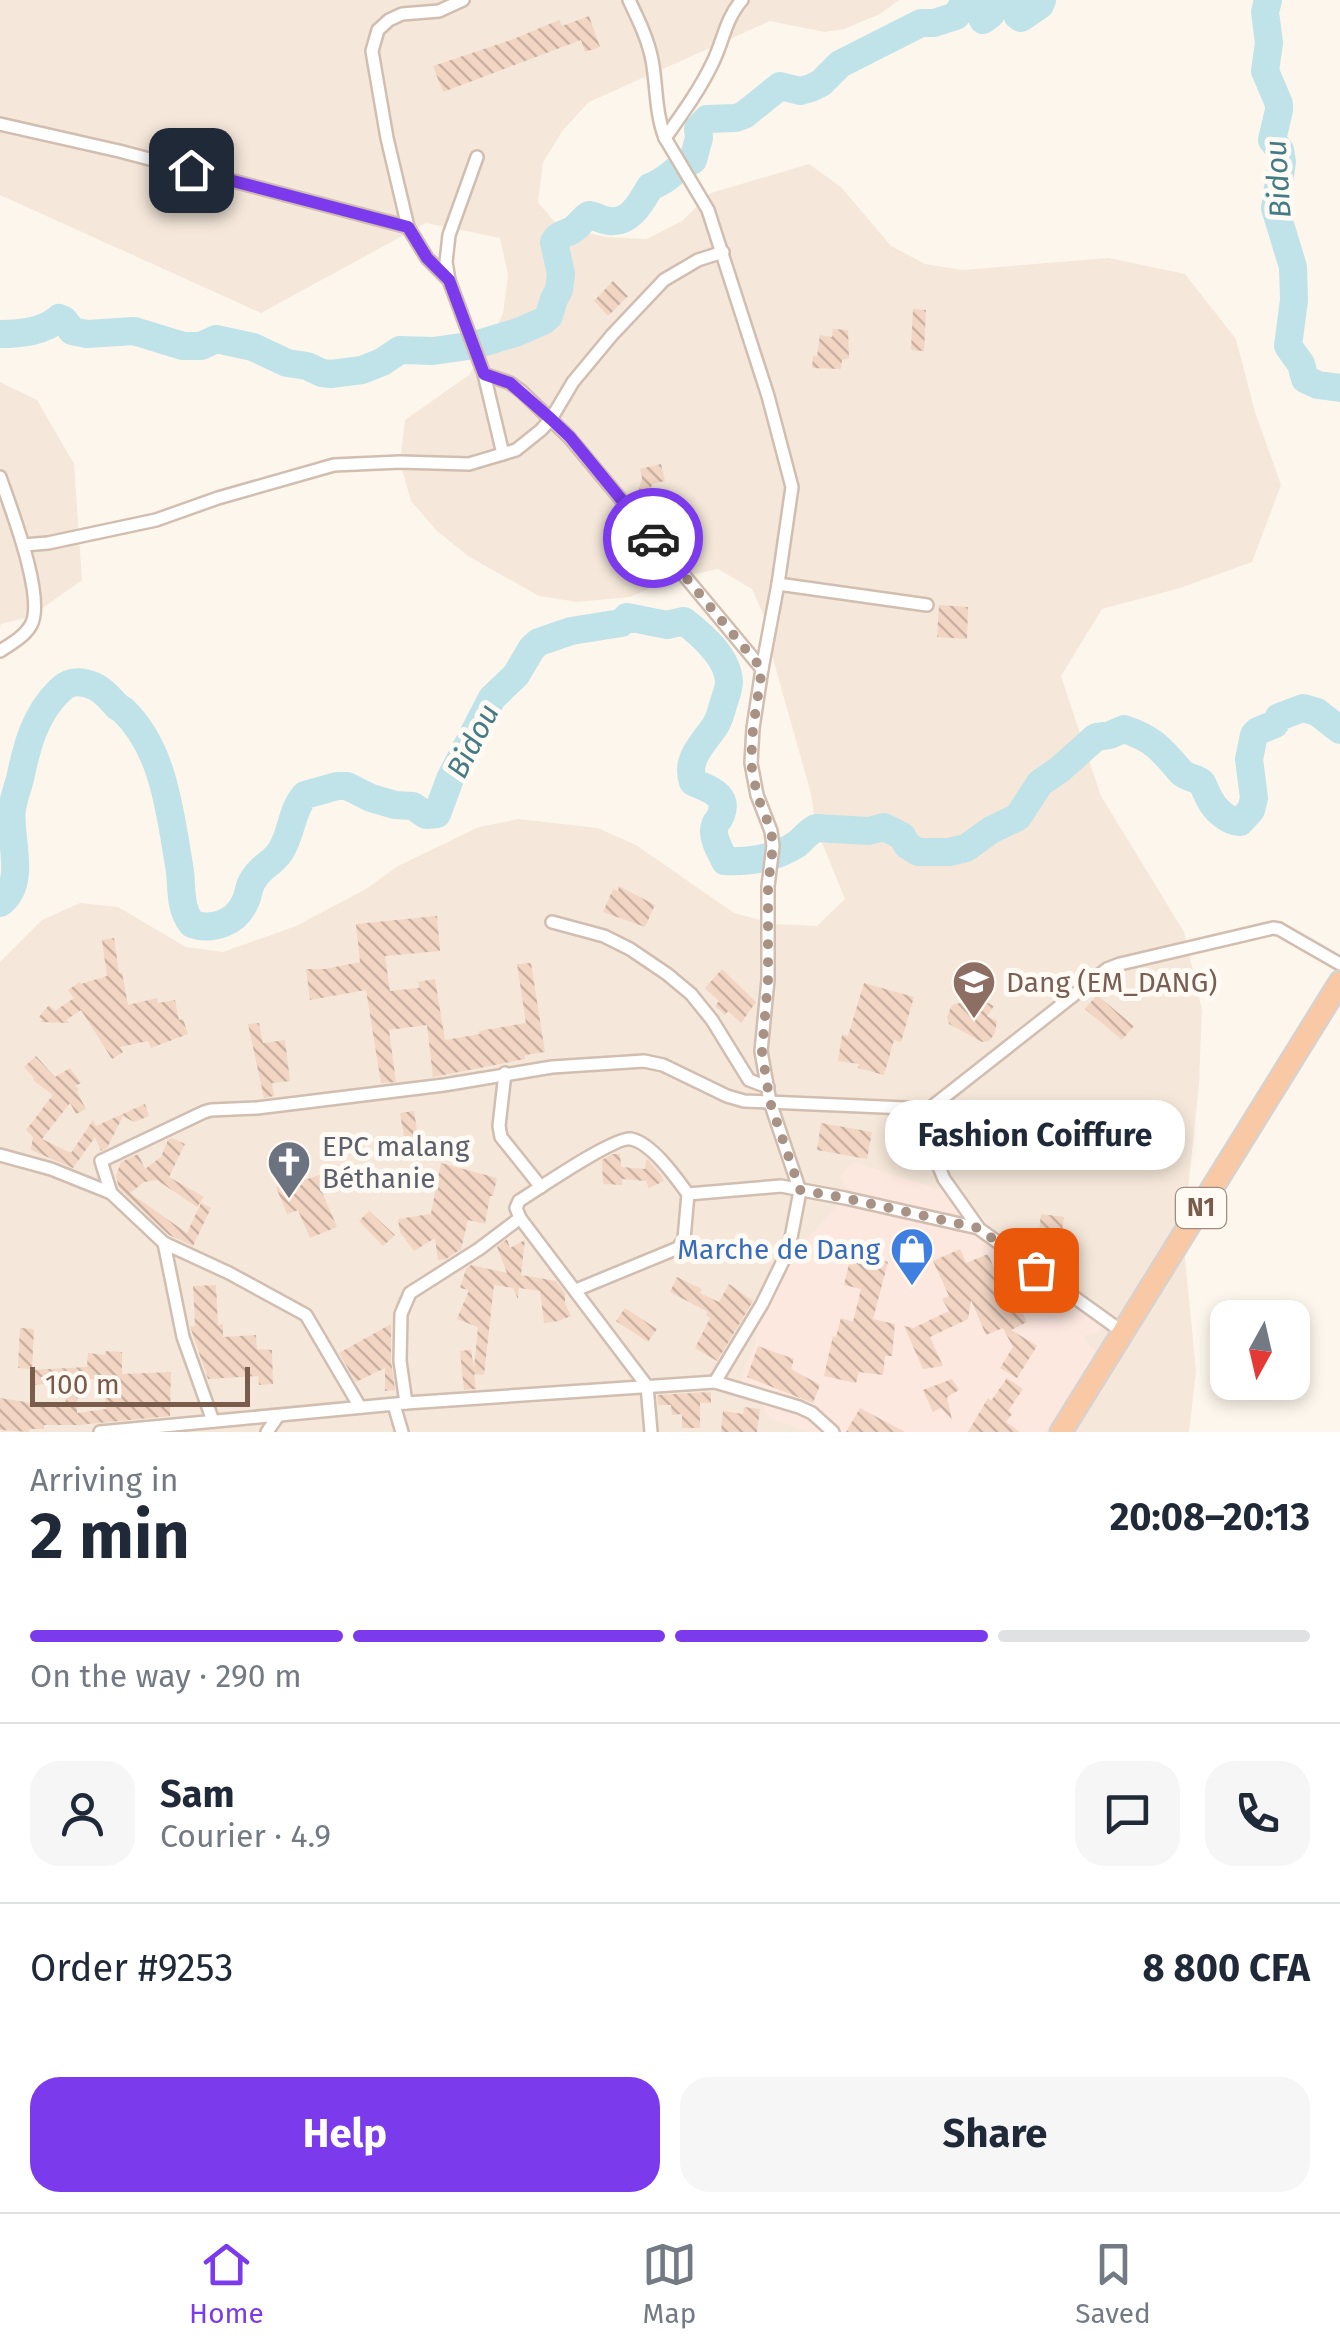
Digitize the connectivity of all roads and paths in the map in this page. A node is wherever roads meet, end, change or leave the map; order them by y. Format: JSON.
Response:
{"nodes":[{"id":1,"x":463,"y":0,"type":"edge"},
{"id":2,"x":629,"y":0,"type":"edge"},
{"id":3,"x":738,"y":2,"type":"edge"},
{"id":4,"x":0,"y":124,"type":"edge"},
{"id":5,"x":665,"y":138,"type":"junction"},
{"id":6,"x":477,"y":157,"type":"dead end"},
{"id":7,"x":408,"y":227,"type":"junction"},
{"id":8,"x":723,"y":252,"type":"junction"},
{"id":9,"x":449,"y":280,"type":"junction"},
{"id":10,"x":484,"y":374,"type":"junction"},
{"id":11,"x":551,"y":419,"type":"junction"},
{"id":12,"x":503,"y":454,"type":"junction"},
{"id":13,"x":0,"y":477,"type":"edge"},
{"id":14,"x":24,"y":545,"type":"junction"},
{"id":15,"x":778,"y":584,"type":"junction"},
{"id":16,"x":928,"y":605,"type":"dead end"},
{"id":17,"x":0,"y":650,"type":"edge"},
{"id":18,"x":762,"y":669,"type":"junction"},
{"id":19,"x":552,"y":922,"type":"dead end"},
{"id":20,"x":1340,"y":964,"type":"edge"},
{"id":21,"x":1340,"y":982,"type":"edge"},
{"id":22,"x":505,"y":1073,"type":"junction"},
{"id":23,"x":768,"y":1087,"type":"junction"},
{"id":24,"x":770,"y":1102,"type":"junction"},
{"id":25,"x":929,"y":1109,"type":"junction"},
{"id":26,"x":0,"y":1154,"type":"edge"},
{"id":27,"x":541,"y":1187,"type":"junction"},
{"id":28,"x":800,"y":1190,"type":"junction"},
{"id":29,"x":111,"y":1194,"type":"junction"},
{"id":30,"x":688,"y":1194,"type":"junction"},
{"id":31,"x":520,"y":1218,"type":"junction"},
{"id":32,"x":978,"y":1228,"type":"junction"},
{"id":33,"x":164,"y":1243,"type":"junction"},
{"id":34,"x":576,"y":1290,"type":"junction"},
{"id":35,"x":1124,"y":1333,"type":"junction"},
{"id":36,"x":714,"y":1382,"type":"junction"},
{"id":37,"x":647,"y":1386,"type":"junction"},
{"id":38,"x":400,"y":1404,"type":"junction"},
{"id":39,"x":360,"y":1407,"type":"junction"},
{"id":40,"x":278,"y":1416,"type":"junction"},
{"id":41,"x":212,"y":1421,"type":"junction"},
{"id":42,"x":100,"y":1432,"type":"edge"},
{"id":43,"x":268,"y":1432,"type":"edge"},
{"id":44,"x":402,"y":1432,"type":"edge"},
{"id":45,"x":651,"y":1432,"type":"edge"},
{"id":46,"x":833,"y":1432,"type":"edge"},
{"id":47,"x":1061,"y":1432,"type":"edge"}],
"edges":[{"from":1,"to":7,"type":"street"},
{"from":2,"to":5,"type":"street"},
{"from":3,"to":5,"type":"street"},
{"from":4,"to":7,"type":"street"},
{"from":5,"to":8,"type":"street"},
{"from":6,"to":9,"type":"street"},
{"from":7,"to":9,"type":"street"},
{"from":8,"to":11,"type":"street"},
{"from":8,"to":15,"type":"street"},
{"from":9,"to":10,"type":"street"},
{"from":10,"to":11,"type":"street"},
{"from":10,"to":12,"type":"street"},
{"from":11,"to":12,"type":"street"},
{"from":11,"to":18,"type":"street"},
{"from":12,"to":14,"type":"street"},
{"from":13,"to":14,"type":"street"},
{"from":14,"to":17,"type":"street"},
{"from":15,"to":16,"type":"street"},
{"from":15,"to":18,"type":"street"},
{"from":18,"to":23,"type":"street"},
{"from":19,"to":23,"type":"street"},
{"from":20,"to":25,"type":"street"},
{"from":21,"to":35,"type":"highway","number":"N1"},
{"from":22,"to":24,"type":"street"},
{"from":22,"to":27,"type":"street"},
{"from":22,"to":29,"type":"street"},
{"from":23,"to":24,"type":"street"},
{"from":24,"to":25,"type":"street"},
{"from":24,"to":28,"type":"street"},
{"from":25,"to":32,"type":"street"},
{"from":26,"to":29,"type":"street"},
{"from":27,"to":30,"type":"street"},
{"from":27,"to":31,"type":"street"},
{"from":28,"to":30,"type":"street"},
{"from":28,"to":32,"type":"street"},
{"from":28,"to":36,"type":"street"},
{"from":29,"to":33,"type":"street"},
{"from":30,"to":34,"type":"street"},
{"from":31,"to":34,"type":"street"},
{"from":31,"to":38,"type":"street"},
{"from":32,"to":35,"type":"street"},
{"from":33,"to":39,"type":"street"},
{"from":33,"to":41,"type":"street"},
{"from":34,"to":37,"type":"street"},
{"from":35,"to":47,"type":"highway","number":"N1"},
{"from":36,"to":37,"type":"street"},
{"from":36,"to":46,"type":"street"},
{"from":37,"to":38,"type":"street"},
{"from":37,"to":45,"type":"street"},
{"from":38,"to":39,"type":"street"},
{"from":38,"to":44,"type":"street"},
{"from":39,"to":40,"type":"street"},
{"from":40,"to":41,"type":"street"},
{"from":40,"to":43,"type":"street"},
{"from":41,"to":42,"type":"street"}]}
